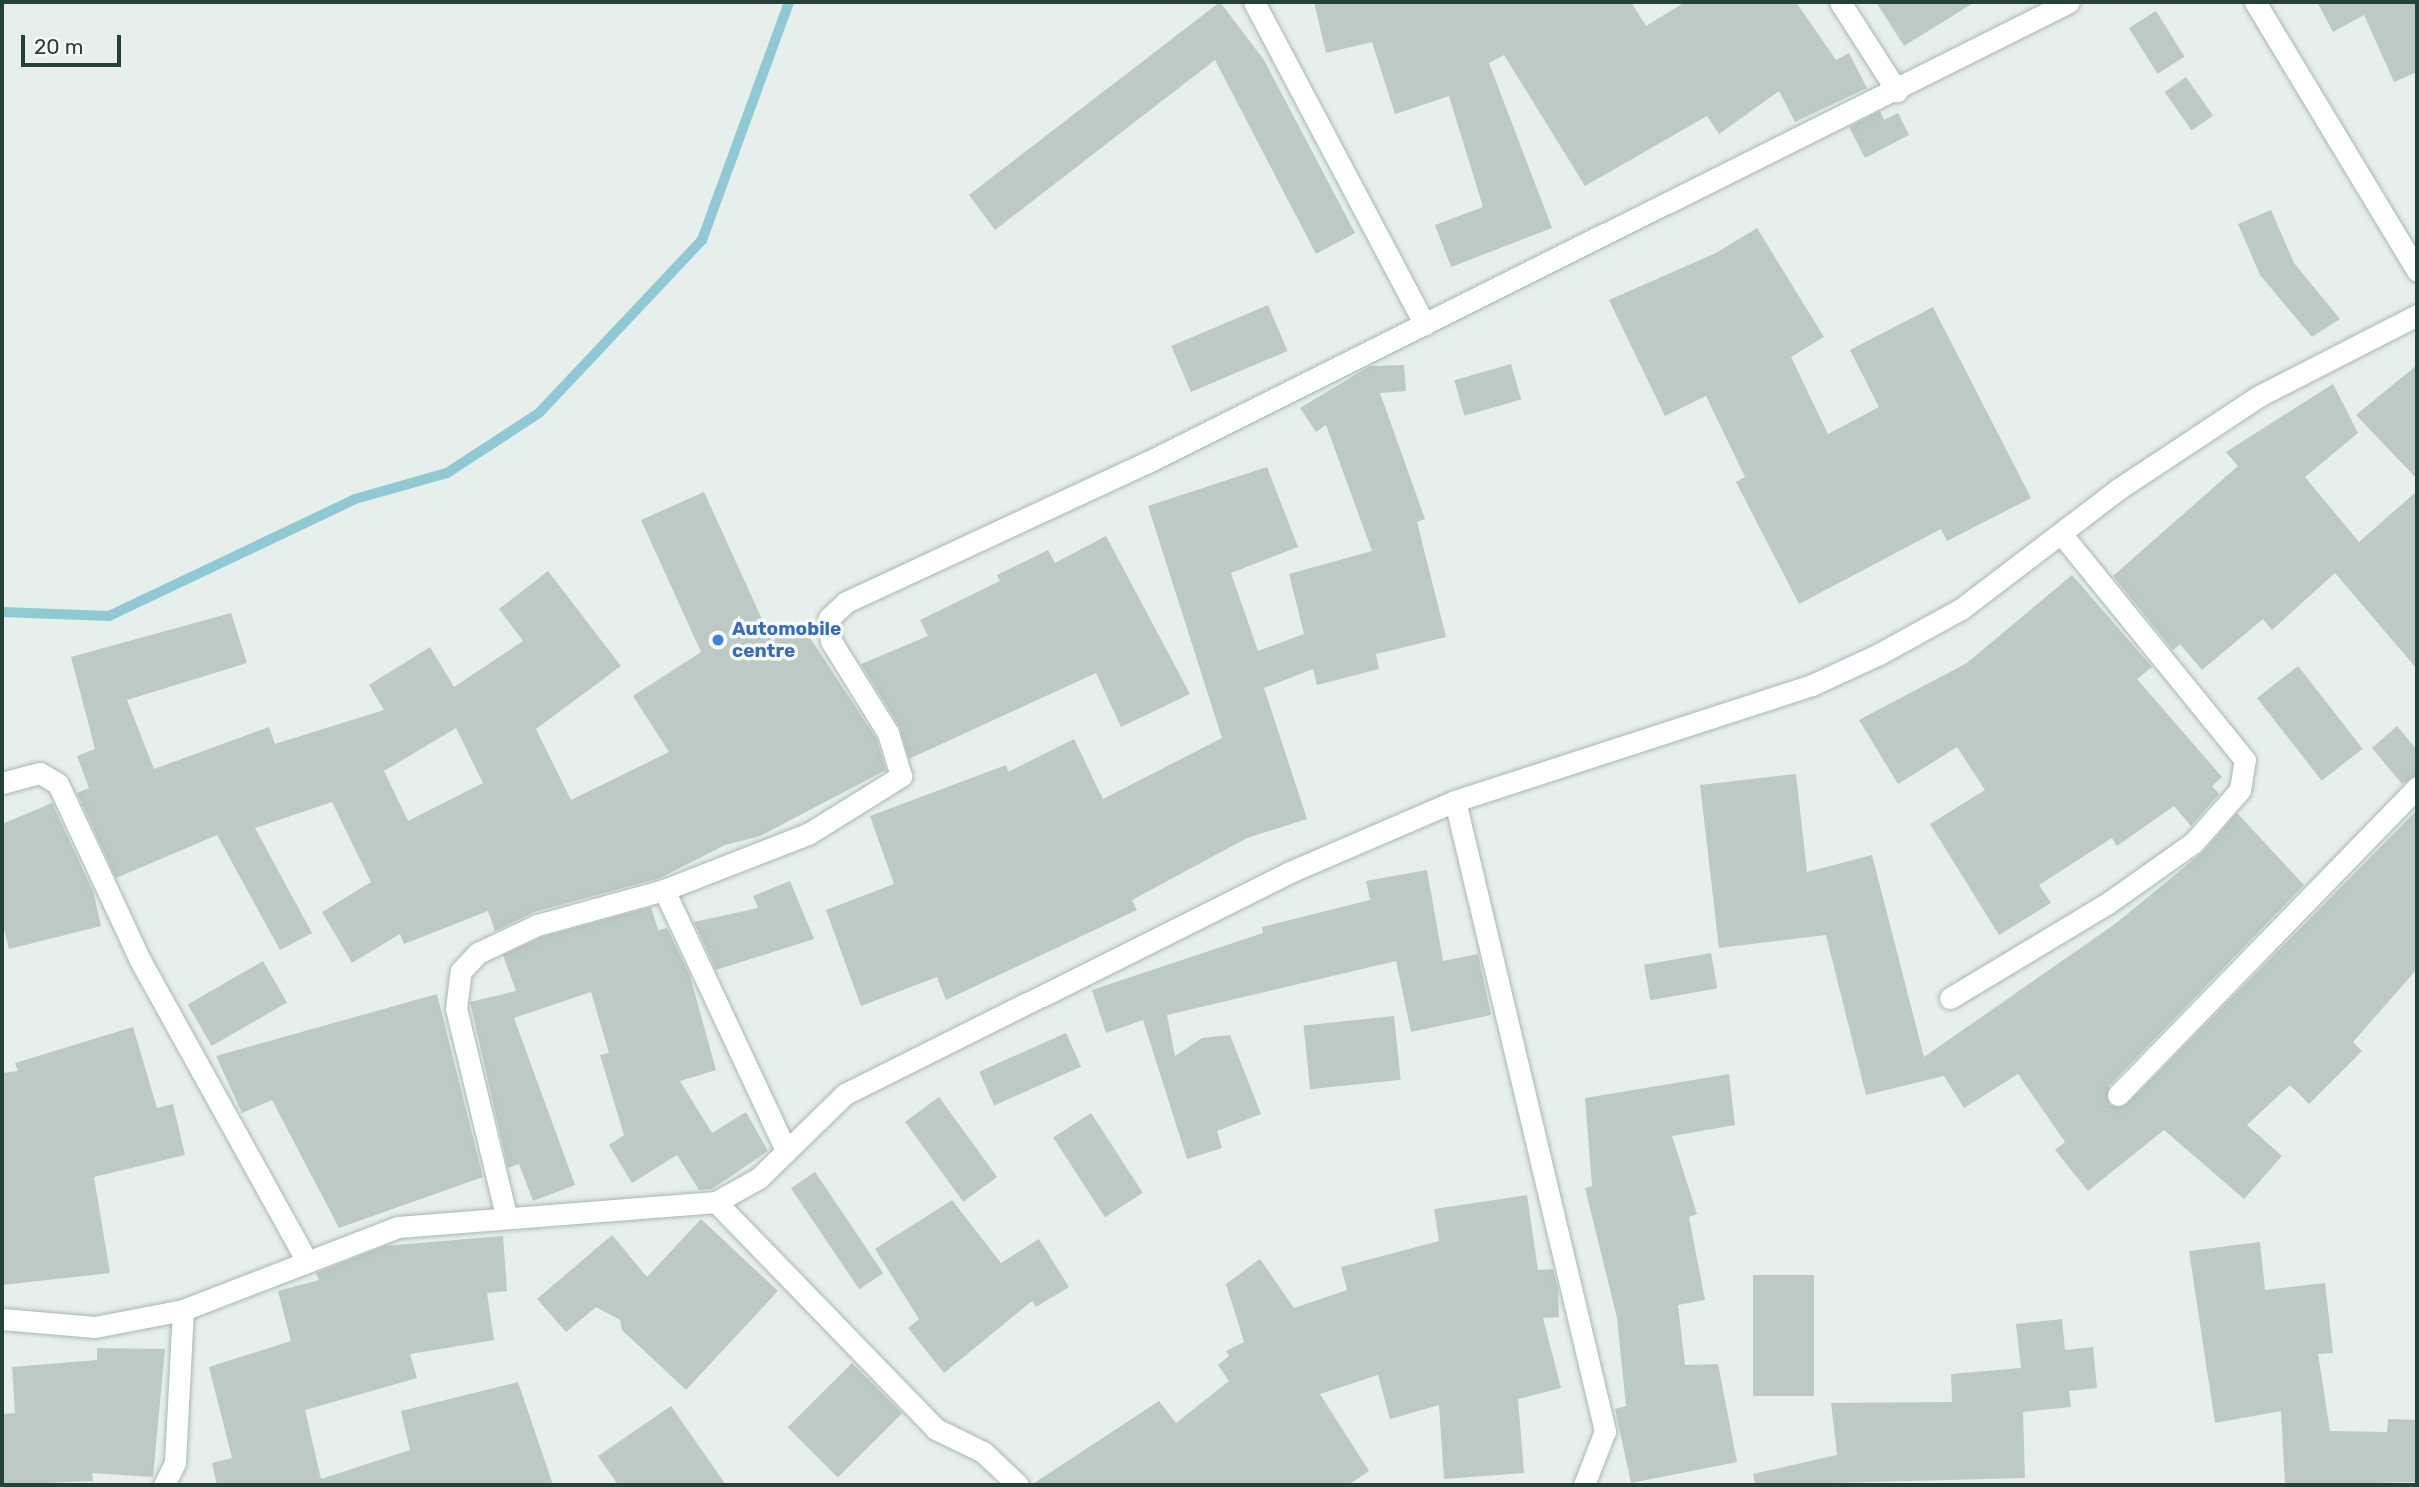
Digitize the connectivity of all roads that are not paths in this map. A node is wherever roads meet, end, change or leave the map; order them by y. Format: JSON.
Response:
{"nodes":[{"id":1,"x":1254,"y":2,"type":"edge"},
{"id":2,"x":1840,"y":2,"type":"edge"},
{"id":3,"x":2069,"y":2,"type":"edge"},
{"id":4,"x":2255,"y":2,"type":"edge"},
{"id":5,"x":1897,"y":91,"type":"junction"},
{"id":6,"x":2417,"y":271,"type":"edge"},
{"id":7,"x":2417,"y":315,"type":"edge"},
{"id":8,"x":1425,"y":325,"type":"junction"},
{"id":9,"x":2063,"y":536,"type":"junction"},
{"id":10,"x":2,"y":783,"type":"edge"},
{"id":11,"x":2417,"y":788,"type":"edge"},
{"id":12,"x":1455,"y":802,"type":"junction"},
{"id":13,"x":664,"y":890,"type":"junction"},
{"id":14,"x":1950,"y":998,"type":"dead end"},
{"id":15,"x":2118,"y":1095,"type":"dead end"},
{"id":16,"x":786,"y":1150,"type":"junction"},
{"id":17,"x":716,"y":1202,"type":"junction"},
{"id":18,"x":506,"y":1215,"type":"junction"},
{"id":19,"x":307,"y":1261,"type":"junction"},
{"id":20,"x":183,"y":1310,"type":"junction"},
{"id":21,"x":2,"y":1319,"type":"edge"},
{"id":22,"x":164,"y":1485,"type":"edge"},
{"id":23,"x":1018,"y":1485,"type":"edge"},
{"id":24,"x":1584,"y":1485,"type":"edge"}],
"edges":[{"from":1,"to":8,"type":"street"},
{"from":2,"to":5,"type":"street"},
{"from":3,"to":5,"type":"street"},
{"from":4,"to":6,"type":"street"},
{"from":5,"to":8,"type":"street"},
{"from":7,"to":9,"type":"street"},
{"from":8,"to":13,"type":"street"},
{"from":9,"to":12,"type":"street"},
{"from":9,"to":14,"type":"street"},
{"from":10,"to":19,"type":"street"},
{"from":11,"to":15,"type":"street"},
{"from":12,"to":16,"type":"street"},
{"from":12,"to":24,"type":"street"},
{"from":13,"to":16,"type":"street"},
{"from":13,"to":18,"type":"street"},
{"from":16,"to":17,"type":"street"},
{"from":17,"to":18,"type":"street"},
{"from":17,"to":23,"type":"street"},
{"from":18,"to":19,"type":"street"},
{"from":19,"to":20,"type":"street"},
{"from":20,"to":21,"type":"street"},
{"from":20,"to":22,"type":"street"}]}
